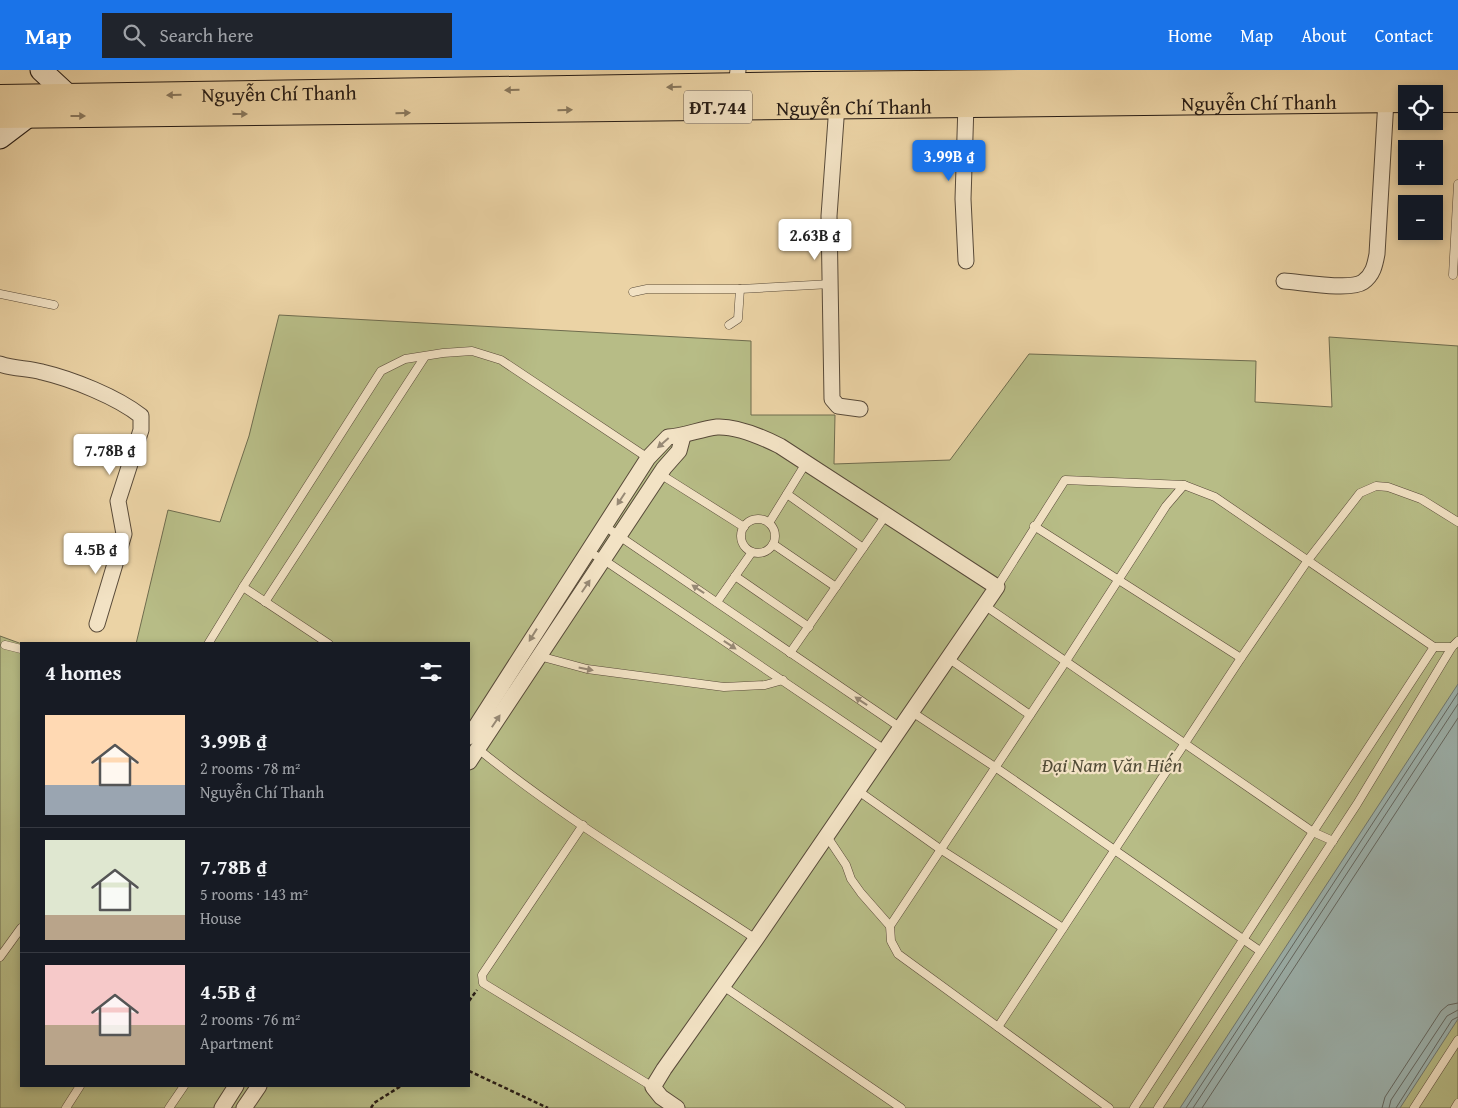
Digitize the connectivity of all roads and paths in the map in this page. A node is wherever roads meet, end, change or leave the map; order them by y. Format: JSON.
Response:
{"nodes":[{"id":1,"x":41,"y":70,"type":"edge"},
{"id":2,"x":1044,"y":76,"type":"edge"},
{"id":3,"x":737,"y":78,"type":"edge"},
{"id":4,"x":1458,"y":78,"type":"edge"},
{"id":5,"x":1172,"y":84,"type":"edge"},
{"id":6,"x":838,"y":94,"type":"junction"},
{"id":7,"x":0,"y":97,"type":"edge"},
{"id":8,"x":70,"y":97,"type":"junction"},
{"id":9,"x":1396,"y":100,"type":"edge"},
{"id":10,"x":1443,"y":100,"type":"edge"},
{"id":11,"x":1458,"y":100,"type":"edge"},
{"id":12,"x":275,"y":104,"type":"junction"},
{"id":13,"x":966,"y":104,"type":"junction"},
{"id":14,"x":0,"y":116,"type":"edge"},
{"id":15,"x":29,"y":116,"type":"junction"},
{"id":16,"x":0,"y":138,"type":"edge"},
{"id":17,"x":1458,"y":184,"type":"edge"},
{"id":18,"x":966,"y":261,"type":"dead end"},
{"id":19,"x":1453,"y":275,"type":"dead end"},
{"id":20,"x":1284,"y":281,"type":"dead end"},
{"id":21,"x":831,"y":284,"type":"junction"},
{"id":22,"x":740,"y":289,"type":"junction"},
{"id":23,"x":633,"y":292,"type":"dead end"},
{"id":24,"x":0,"y":294,"type":"edge"},
{"id":25,"x":54,"y":305,"type":"dead end"},
{"id":26,"x":729,"y":325,"type":"dead end"},
{"id":27,"x":424,"y":358,"type":"junction"},
{"id":28,"x":0,"y":364,"type":"edge"},
{"id":29,"x":860,"y":408,"type":"dead end"},
{"id":30,"x":683,"y":436,"type":"junction"},
{"id":31,"x":648,"y":458,"type":"junction"},
{"id":32,"x":806,"y":463,"type":"junction"},
{"id":33,"x":660,"y":474,"type":"junction"},
{"id":34,"x":1184,"y":485,"type":"junction"},
{"id":35,"x":787,"y":494,"type":"junction"},
{"id":36,"x":886,"y":515,"type":"junction"},
{"id":37,"x":1458,"y":522,"type":"edge"},
{"id":38,"x":769,"y":523,"type":"junction"},
{"id":39,"x":603,"y":525,"type":"junction"},
{"id":40,"x":1034,"y":526,"type":"junction"},
{"id":41,"x":744,"y":527,"type":"junction"},
{"id":42,"x":620,"y":536,"type":"junction"},
{"id":43,"x":773,"y":544,"type":"junction"},
{"id":44,"x":863,"y":548,"type":"junction"},
{"id":45,"x":587,"y":551,"type":"junction"},
{"id":46,"x":752,"y":552,"type":"junction"},
{"id":47,"x":604,"y":560,"type":"junction"},
{"id":48,"x":1308,"y":560,"type":"junction"},
{"id":49,"x":735,"y":576,"type":"junction"},
{"id":50,"x":1118,"y":580,"type":"junction"},
{"id":51,"x":243,"y":587,"type":"junction"},
{"id":52,"x":836,"y":587,"type":"junction"},
{"id":53,"x":996,"y":587,"type":"junction"},
{"id":54,"x":265,"y":602,"type":"junction"},
{"id":55,"x":717,"y":602,"type":"junction"},
{"id":56,"x":984,"y":605,"type":"junction"},
{"id":57,"x":97,"y":624,"type":"dead end"},
{"id":58,"x":808,"y":627,"type":"junction"},
{"id":59,"x":209,"y":642,"type":"edge"},
{"id":60,"x":326,"y":642,"type":"edge"},
{"id":61,"x":1455,"y":644,"type":"edge"},
{"id":62,"x":5,"y":645,"type":"dead end"},
{"id":63,"x":1434,"y":647,"type":"junction"},
{"id":64,"x":20,"y":649,"type":"edge"},
{"id":65,"x":790,"y":652,"type":"junction"},
{"id":66,"x":539,"y":656,"type":"junction"},
{"id":67,"x":948,"y":658,"type":"junction"},
{"id":68,"x":1241,"y":658,"type":"junction"},
{"id":69,"x":1066,"y":661,"type":"junction"},
{"id":70,"x":783,"y":680,"type":"junction"},
{"id":71,"x":912,"y":712,"type":"junction"},
{"id":72,"x":1030,"y":715,"type":"junction"},
{"id":73,"x":901,"y":728,"type":"junction"},
{"id":74,"x":472,"y":742,"type":"edge"},
{"id":75,"x":1185,"y":742,"type":"junction"},
{"id":76,"x":885,"y":750,"type":"junction"},
{"id":77,"x":470,"y":755,"type":"edge"},
{"id":78,"x":995,"y":767,"type":"junction"},
{"id":79,"x":857,"y":790,"type":"junction"},
{"id":80,"x":583,"y":825,"type":"junction"},
{"id":81,"x":1313,"y":832,"type":"junction"},
{"id":82,"x":826,"y":835,"type":"junction"},
{"id":83,"x":1333,"y":841,"type":"junction"},
{"id":84,"x":940,"y":849,"type":"junction"},
{"id":85,"x":1115,"y":850,"type":"junction"},
{"id":86,"x":890,"y":926,"type":"junction"},
{"id":87,"x":1063,"y":928,"type":"junction"},
{"id":88,"x":20,"y":929,"type":"edge"},
{"id":89,"x":756,"y":939,"type":"junction"},
{"id":90,"x":1242,"y":940,"type":"junction"},
{"id":91,"x":1260,"y":951,"type":"junction"},
{"id":92,"x":0,"y":957,"type":"edge"},
{"id":93,"x":723,"y":986,"type":"junction"},
{"id":94,"x":998,"y":1027,"type":"junction"},
{"id":95,"x":1458,"y":1040,"type":"edge"},
{"id":96,"x":470,"y":1071,"type":"edge"},
{"id":97,"x":653,"y":1086,"type":"junction"},
{"id":98,"x":79,"y":1087,"type":"edge"},
{"id":99,"x":183,"y":1087,"type":"edge"},
{"id":100,"x":235,"y":1087,"type":"edge"},
{"id":101,"x":257,"y":1087,"type":"edge"},
{"id":102,"x":399,"y":1087,"type":"edge"},
{"id":103,"x":1458,"y":1103,"type":"edge"},
{"id":104,"x":66,"y":1108,"type":"edge"},
{"id":105,"x":169,"y":1108,"type":"edge"},
{"id":106,"x":222,"y":1108,"type":"edge"},
{"id":107,"x":244,"y":1108,"type":"edge"},
{"id":108,"x":371,"y":1108,"type":"edge"},
{"id":109,"x":548,"y":1108,"type":"edge"},
{"id":110,"x":677,"y":1108,"type":"edge"},
{"id":111,"x":901,"y":1108,"type":"edge"},
{"id":112,"x":1109,"y":1108,"type":"edge"},
{"id":113,"x":1134,"y":1108,"type":"edge"},
{"id":114,"x":1158,"y":1108,"type":"edge"},
{"id":115,"x":1414,"y":1108,"type":"edge"},
{"id":116,"x":1455,"y":1108,"type":"edge"}],
"edges":[{"from":1,"to":8,"type":"street"},
{"from":2,"to":5,"type":"main road","name":"Nguyễn Chí Thanh","number":"ĐT.744"},
{"from":2,"to":6,"type":"main road","name":"Nguyễn Chí Thanh","number":"ĐT.744"},
{"from":3,"to":6,"type":"main road","name":"Nguyễn Chí Thanh","number":"ĐT.744"},
{"from":3,"to":12,"type":"main road","name":"Nguyễn Chí Thanh","number":"ĐT.744","one_way":true},
{"from":4,"to":5,"type":"main road","name":"Nguyễn Chí Thanh","number":"ĐT.744"},
{"from":5,"to":9,"type":"main road","name":"Nguyễn Chí Thanh","number":"ĐT.744"},
{"from":5,"to":13,"type":"main road","name":"Nguyễn Chí Thanh","number":"ĐT.744"},
{"from":12,"to":6,"type":"main road","name":"Nguyễn Chí Thanh","number":"ĐT.744","one_way":true},
{"from":6,"to":13,"type":"main road","name":"Nguyễn Chí Thanh","number":"ĐT.744"},
{"from":6,"to":21,"type":"street"},
{"from":7,"to":8,"type":"main road","name":"Nguyễn Chí Thanh","number":"ĐT.744"},
{"from":12,"to":8,"type":"main road","name":"Nguyễn Chí Thanh","number":"ĐT.744","one_way":true},
{"from":9,"to":20,"type":"street"},
{"from":10,"to":11,"type":"main road"},
{"from":15,"to":12,"type":"main road","name":"Nguyễn Chí Thanh","number":"ĐT.744","one_way":true},
{"from":13,"to":18,"type":"street"},
{"from":14,"to":15,"type":"main road","name":"Nguyễn Chí Thanh","number":"ĐT.744"},
{"from":15,"to":16,"type":"street"},
{"from":17,"to":19,"type":"lane"},
{"from":21,"to":22,"type":"lane"},
{"from":21,"to":29,"type":"street"},
{"from":22,"to":23,"type":"lane"},
{"from":22,"to":26,"type":"lane"},
{"from":24,"to":25,"type":"lane"},
{"from":27,"to":31,"type":"lane"},
{"from":27,"to":51,"type":"lane"},
{"from":27,"to":54,"type":"lane"},
{"from":28,"to":57,"type":"street"},
{"from":30,"to":31,"type":"street","one_way":true},
{"from":30,"to":32,"type":"street"},
{"from":30,"to":33,"type":"street"},
{"from":31,"to":39,"type":"street","one_way":true},
{"from":32,"to":35,"type":"lane"},
{"from":32,"to":36,"type":"street"},
{"from":33,"to":41,"type":"lane"},
{"from":33,"to":42,"type":"street"},
{"from":34,"to":40,"type":"lane"},
{"from":34,"to":48,"type":"lane"},
{"from":34,"to":50,"type":"lane"},
{"from":35,"to":38,"type":"lane"},
{"from":35,"to":44,"type":"lane"},
{"from":36,"to":44,"type":"lane"},
{"from":36,"to":53,"type":"street"},
{"from":37,"to":48,"type":"lane"},
{"from":38,"to":41,"type":"lane"},
{"from":38,"to":43,"type":"lane"},
{"from":39,"to":42,"type":"lane"},
{"from":39,"to":45,"type":"street"},
{"from":40,"to":50,"type":"lane"},
{"from":40,"to":53,"type":"lane"},
{"from":41,"to":46,"type":"lane"},
{"from":42,"to":47,"type":"street"},
{"from":55,"to":42,"type":"lane","one_way":true},
{"from":43,"to":46,"type":"lane"},
{"from":43,"to":52,"type":"lane"},
{"from":44,"to":52,"type":"lane"},
{"from":45,"to":47,"type":"lane"},
{"from":45,"to":74,"type":"street","one_way":true},
{"from":46,"to":49,"type":"lane"},
{"from":66,"to":47,"type":"street","one_way":true},
{"from":47,"to":70,"type":"lane","one_way":true},
{"from":48,"to":63,"type":"lane"},
{"from":48,"to":68,"type":"lane"},
{"from":49,"to":55,"type":"lane"},
{"from":49,"to":58,"type":"lane"},
{"from":50,"to":68,"type":"lane"},
{"from":50,"to":69,"type":"lane"},
{"from":51,"to":54,"type":"lane"},
{"from":51,"to":59,"type":"lane"},
{"from":52,"to":58,"type":"lane"},
{"from":53,"to":56,"type":"street"},
{"from":54,"to":60,"type":"lane"},
{"from":55,"to":65,"type":"lane"},
{"from":56,"to":67,"type":"street"},
{"from":56,"to":69,"type":"lane"},
{"from":58,"to":65,"type":"lane"},
{"from":61,"to":63,"type":"lane"},
{"from":61,"to":83,"type":"lane"},
{"from":62,"to":64,"type":"lane"},
{"from":63,"to":81,"type":"lane"},
{"from":73,"to":65,"type":"lane","one_way":true},
{"from":66,"to":70,"type":"lane","one_way":true},
{"from":74,"to":66,"type":"street","one_way":true},
{"from":67,"to":71,"type":"street"},
{"from":67,"to":72,"type":"lane"},
{"from":68,"to":75,"type":"lane"},
{"from":69,"to":72,"type":"lane"},
{"from":69,"to":75,"type":"lane"},
{"from":70,"to":76,"type":"lane"},
{"from":71,"to":73,"type":"street"},
{"from":71,"to":78,"type":"lane"},
{"from":72,"to":78,"type":"lane"},
{"from":73,"to":76,"type":"street"},
{"from":74,"to":77,"type":"street"},
{"from":74,"to":80,"type":"lane"},
{"from":75,"to":81,"type":"lane"},
{"from":75,"to":85,"type":"lane"},
{"from":76,"to":79,"type":"street"},
{"from":78,"to":84,"type":"lane"},
{"from":78,"to":85,"type":"lane"},
{"from":79,"to":82,"type":"street"},
{"from":79,"to":84,"type":"lane"},
{"from":80,"to":89,"type":"lane"},
{"from":80,"to":97,"type":"lane"},
{"from":81,"to":83,"type":"lane"},
{"from":81,"to":90,"type":"lane"},
{"from":82,"to":86,"type":"lane"},
{"from":82,"to":89,"type":"street"},
{"from":83,"to":91,"type":"lane"},
{"from":84,"to":86,"type":"lane"},
{"from":84,"to":87,"type":"lane"},
{"from":85,"to":87,"type":"lane"},
{"from":85,"to":90,"type":"lane"},
{"from":86,"to":94,"type":"lane"},
{"from":87,"to":94,"type":"lane"},
{"from":88,"to":92,"type":"lane"},
{"from":89,"to":93,"type":"street"},
{"from":90,"to":91,"type":"lane"},
{"from":90,"to":113,"type":"lane"},
{"from":91,"to":114,"type":"lane"},
{"from":93,"to":97,"type":"street"},
{"from":93,"to":111,"type":"lane"},
{"from":94,"to":112,"type":"lane"},
{"from":95,"to":115,"type":"lane"},
{"from":96,"to":109,"type":"path"},
{"from":97,"to":110,"type":"street"},
{"from":98,"to":104,"type":"lane"},
{"from":99,"to":105,"type":"lane"},
{"from":100,"to":106,"type":"street"},
{"from":101,"to":107,"type":"street"},
{"from":102,"to":108,"type":"path"},
{"from":103,"to":116,"type":"lane"}]}
